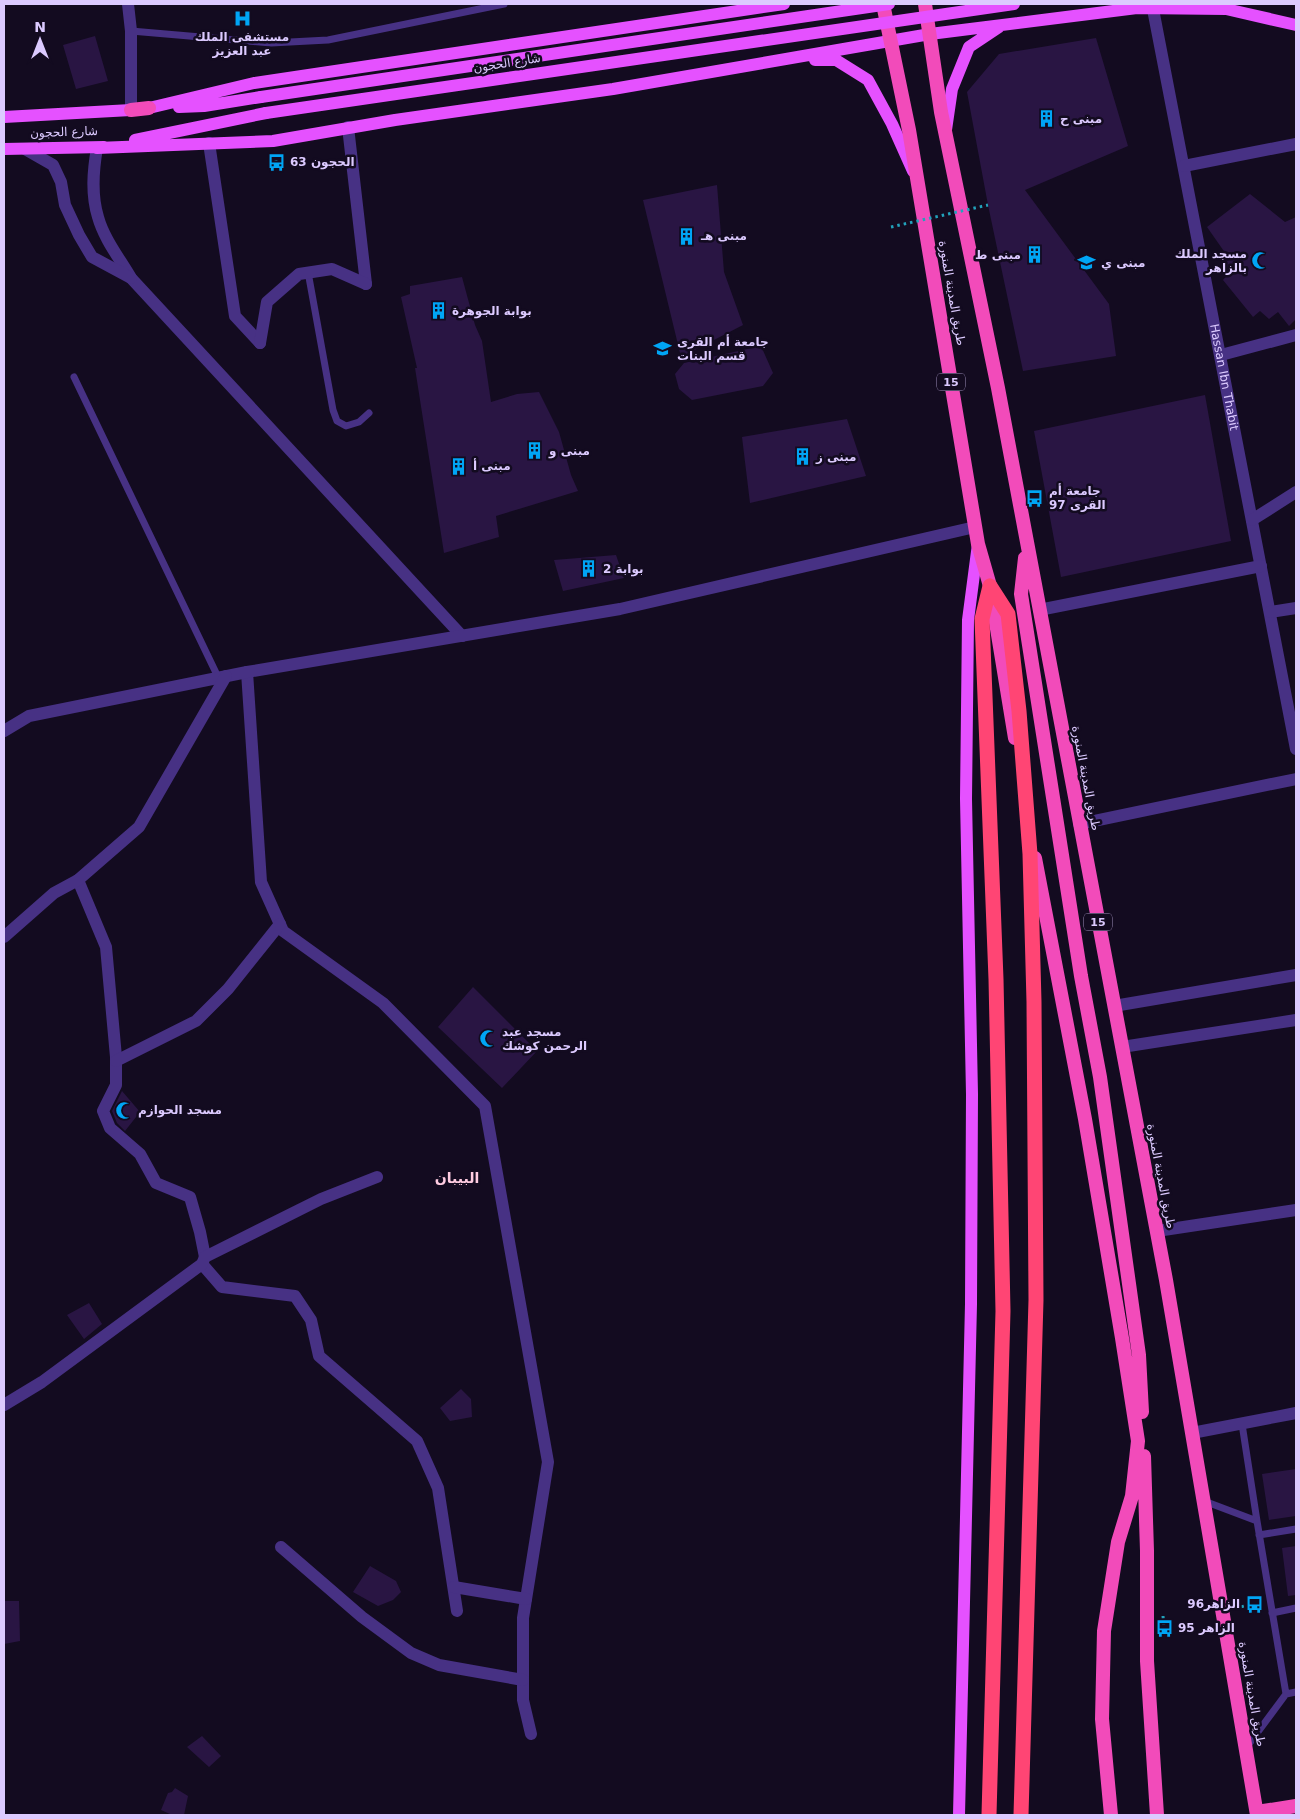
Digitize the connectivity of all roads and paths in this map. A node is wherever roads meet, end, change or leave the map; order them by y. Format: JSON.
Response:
{"nodes":[{"id":1,"x":128,"y":4,"type":"edge"},
{"id":2,"x":504,"y":4,"type":"edge"},
{"id":3,"x":754,"y":4,"type":"edge"},
{"id":4,"x":784,"y":4,"type":"edge"},
{"id":5,"x":883,"y":4,"type":"edge"},
{"id":6,"x":889,"y":4,"type":"edge"},
{"id":7,"x":925,"y":4,"type":"edge"},
{"id":8,"x":1014,"y":4,"type":"edge"},
{"id":9,"x":1153,"y":6,"type":"edge"},
{"id":10,"x":739,"y":10,"type":"junction"},
{"id":11,"x":1003,"y":24,"type":"junction"},
{"id":12,"x":1296,"y":24,"type":"edge"},
{"id":13,"x":131,"y":32,"type":"junction"},
{"id":14,"x":930,"y":34,"type":"junction"},
{"id":15,"x":891,"y":41,"type":"junction"},
{"id":16,"x":770,"y":61,"type":"junction"},
{"id":17,"x":149,"y":108,"type":"junction"},
{"id":18,"x":131,"y":110,"type":"junction"},
{"id":19,"x":4,"y":117,"type":"edge"},
{"id":20,"x":348,"y":127,"type":"junction"},
{"id":21,"x":945,"y":134,"type":"junction"},
{"id":22,"x":209,"y":143,"type":"junction"},
{"id":23,"x":1296,"y":144,"type":"edge"},
{"id":24,"x":25,"y":148,"type":"junction"},
{"id":25,"x":97,"y":148,"type":"junction"},
{"id":26,"x":4,"y":149,"type":"edge"},
{"id":27,"x":1184,"y":166,"type":"junction"},
{"id":28,"x":916,"y":177,"type":"junction"},
{"id":29,"x":988,"y":206,"type":"dead end"},
{"id":30,"x":891,"y":227,"type":"dead end"},
{"id":31,"x":308,"y":272,"type":"junction"},
{"id":32,"x":131,"y":278,"type":"junction"},
{"id":33,"x":1296,"y":335,"type":"edge"},
{"id":34,"x":1221,"y":355,"type":"junction"},
{"id":35,"x":74,"y":377,"type":"dead end"},
{"id":36,"x":369,"y":413,"type":"dead end"},
{"id":37,"x":1296,"y":492,"type":"edge"},
{"id":38,"x":1252,"y":520,"type":"junction"},
{"id":39,"x":975,"y":527,"type":"junction"},
{"id":40,"x":978,"y":544,"type":"junction"},
{"id":41,"x":1027,"y":544,"type":"junction"},
{"id":42,"x":1261,"y":566,"type":"junction"},
{"id":43,"x":990,"y":586,"type":"junction"},
{"id":44,"x":1296,"y":608,"type":"edge"},
{"id":45,"x":1039,"y":610,"type":"junction"},
{"id":46,"x":1270,"y":612,"type":"junction"},
{"id":47,"x":462,"y":636,"type":"junction"},
{"id":48,"x":247,"y":672,"type":"junction"},
{"id":49,"x":222,"y":676,"type":"junction"},
{"id":50,"x":4,"y":731,"type":"edge"},
{"id":51,"x":1296,"y":749,"type":"edge"},
{"id":52,"x":1296,"y":779,"type":"edge"},
{"id":53,"x":1079,"y":824,"type":"junction"},
{"id":54,"x":78,"y":880,"type":"junction"},
{"id":55,"x":280,"y":924,"type":"junction"},
{"id":56,"x":4,"y":937,"type":"edge"},
{"id":57,"x":1296,"y":975,"type":"edge"},
{"id":58,"x":1114,"y":1006,"type":"junction"},
{"id":59,"x":1296,"y":1020,"type":"edge"},
{"id":60,"x":1122,"y":1047,"type":"junction"},
{"id":61,"x":116,"y":1061,"type":"junction"},
{"id":62,"x":377,"y":1177,"type":"dead end"},
{"id":63,"x":1296,"y":1210,"type":"edge"},
{"id":64,"x":1157,"y":1231,"type":"junction"},
{"id":65,"x":204,"y":1261,"type":"junction"},
{"id":66,"x":4,"y":1405,"type":"edge"},
{"id":67,"x":1296,"y":1414,"type":"edge"},
{"id":68,"x":1242,"y":1424,"type":"junction"},
{"id":69,"x":1192,"y":1433,"type":"junction"},
{"id":70,"x":1204,"y":1501,"type":"junction"},
{"id":71,"x":1257,"y":1521,"type":"junction"},
{"id":72,"x":1296,"y":1529,"type":"edge"},
{"id":73,"x":1259,"y":1535,"type":"junction"},
{"id":74,"x":281,"y":1547,"type":"dead end"},
{"id":75,"x":454,"y":1587,"type":"junction"},
{"id":76,"x":526,"y":1599,"type":"junction"},
{"id":77,"x":1296,"y":1608,"type":"edge"},
{"id":78,"x":457,"y":1610,"type":"dead end"},
{"id":79,"x":1272,"y":1613,"type":"junction"},
{"id":80,"x":523,"y":1680,"type":"junction"},
{"id":81,"x":1296,"y":1692,"type":"edge"},
{"id":82,"x":1286,"y":1694,"type":"junction"},
{"id":83,"x":531,"y":1734,"type":"dead end"},
{"id":84,"x":1246,"y":1748,"type":"junction"},
{"id":85,"x":1296,"y":1806,"type":"edge"},
{"id":86,"x":1257,"y":1814,"type":"edge"},
{"id":87,"x":959,"y":1815,"type":"edge"},
{"id":88,"x":989,"y":1815,"type":"edge"},
{"id":89,"x":1021,"y":1815,"type":"edge"},
{"id":90,"x":1111,"y":1815,"type":"edge"},
{"id":91,"x":1157,"y":1815,"type":"edge"}],
"edges":[{"from":1,"to":13,"type":"street"},
{"from":2,"to":13,"type":"lane"},
{"from":3,"to":10,"type":"main road"},
{"from":4,"to":10,"type":"main road"},
{"from":5,"to":15,"type":"highway","name":"طريق المدينة المنورة","number":"15"},
{"from":6,"to":17,"type":"main road","name":"شارع الحجون","bridge":true},
{"from":7,"to":14,"type":"highway","name":"طريق المدينة المنورة","number":"15"},
{"from":8,"to":25,"type":"main road","name":"شارع الحجون","bridge":true},
{"from":9,"to":11,"type":"main road"},
{"from":9,"to":12,"type":"main road"},
{"from":9,"to":27,"type":"street","name":"Hassan Ibn Thabit"},
{"from":10,"to":17,"type":"main road"},
{"from":11,"to":14,"type":"main road"},
{"from":11,"to":21,"type":"main road"},
{"from":13,"to":18,"type":"street"},
{"from":14,"to":15,"type":"main road"},
{"from":14,"to":21,"type":"highway","name":"طريق المدينة المنورة","number":"15"},
{"from":15,"to":16,"type":"main road"},
{"from":15,"to":28,"type":"highway","name":"طريق المدينة المنورة","number":"15"},
{"from":16,"to":20,"type":"main road"},
{"from":16,"to":28,"type":"main road"},
{"from":17,"to":18,"type":"highway","name":"شارع الحجون"},
{"from":18,"to":19,"type":"main road","name":"شارع الحجون"},
{"from":20,"to":22,"type":"main road"},
{"from":20,"to":31,"type":"street"},
{"from":21,"to":41,"type":"highway","name":"طريق المدينة المنورة","number":"15"},
{"from":22,"to":25,"type":"main road"},
{"from":22,"to":31,"type":"street"},
{"from":23,"to":27,"type":"street"},
{"from":24,"to":25,"type":"main road","name":"شارع الحجون"},
{"from":24,"to":26,"type":"main road","name":"شارع الحجون"},
{"from":24,"to":32,"type":"street"},
{"from":25,"to":32,"type":"street"},
{"from":27,"to":34,"type":"street","name":"Hassan Ibn Thabit"},
{"from":28,"to":39,"type":"highway","name":"طريق المدينة المنورة","number":"15"},
{"from":29,"to":30,"type":"path","bridge":true},
{"from":31,"to":36,"type":"lane"},
{"from":32,"to":47,"type":"street"},
{"from":33,"to":34,"type":"street"},
{"from":34,"to":38,"type":"street","name":"Hassan Ibn Thabit"},
{"from":35,"to":49,"type":"lane"},
{"from":37,"to":38,"type":"street"},
{"from":38,"to":42,"type":"street","name":"Hassan Ibn Thabit"},
{"from":39,"to":40,"type":"highway","name":"طريق المدينة المنورة","number":"15"},
{"from":39,"to":47,"type":"street"},
{"from":40,"to":43,"type":"highway","name":"طريق المدينة المنورة","number":"15"},
{"from":40,"to":87,"type":"main road"},
{"from":41,"to":45,"type":"highway","name":"طريق المدينة المنورة","number":"15"},
{"from":41,"to":91,"type":"highway","name":"طريق المدينة المنورة","number":"15"},
{"from":42,"to":45,"type":"street"},
{"from":42,"to":46,"type":"street","name":"Hassan Ibn Thabit"},
{"from":43,"to":88,"type":"highway"},
{"from":43,"to":89,"type":"highway"},
{"from":43,"to":90,"type":"highway","name":"طريق المدينة المنورة"},
{"from":44,"to":46,"type":"street"},
{"from":45,"to":53,"type":"highway","name":"طريق المدينة المنورة","number":"15"},
{"from":46,"to":51,"type":"street","name":"Hassan Ibn Thabit"},
{"from":47,"to":48,"type":"street"},
{"from":48,"to":49,"type":"street"},
{"from":48,"to":55,"type":"street"},
{"from":49,"to":50,"type":"street"},
{"from":49,"to":54,"type":"street"},
{"from":52,"to":53,"type":"street"},
{"from":53,"to":58,"type":"highway","name":"طريق المدينة المنورة","number":"15"},
{"from":54,"to":56,"type":"street"},
{"from":54,"to":61,"type":"street"},
{"from":55,"to":61,"type":"street"},
{"from":55,"to":76,"type":"street"},
{"from":57,"to":58,"type":"street"},
{"from":58,"to":60,"type":"highway","name":"طريق المدينة المنورة","number":"15"},
{"from":59,"to":60,"type":"street"},
{"from":60,"to":64,"type":"highway","name":"طريق المدينة المنورة","number":"15"},
{"from":61,"to":65,"type":"street"},
{"from":62,"to":65,"type":"street"},
{"from":63,"to":64,"type":"street"},
{"from":64,"to":69,"type":"highway","name":"طريق المدينة المنورة","number":"15"},
{"from":65,"to":66,"type":"street"},
{"from":65,"to":75,"type":"street"},
{"from":67,"to":68,"type":"street"},
{"from":68,"to":69,"type":"street"},
{"from":68,"to":71,"type":"lane"},
{"from":69,"to":70,"type":"highway","name":"طريق المدينة المنورة","number":"15"},
{"from":70,"to":71,"type":"lane"},
{"from":70,"to":84,"type":"highway","name":"طريق المدينة المنورة","number":"15"},
{"from":71,"to":73,"type":"lane"},
{"from":72,"to":73,"type":"lane"},
{"from":73,"to":79,"type":"lane"},
{"from":74,"to":80,"type":"street"},
{"from":75,"to":76,"type":"street"},
{"from":75,"to":78,"type":"street"},
{"from":76,"to":80,"type":"street"},
{"from":77,"to":79,"type":"lane"},
{"from":79,"to":82,"type":"lane"},
{"from":80,"to":83,"type":"street"},
{"from":81,"to":82,"type":"lane"},
{"from":82,"to":84,"type":"lane"},
{"from":84,"to":86,"type":"highway","name":"طريق المدينة المنورة","number":"15"},
{"from":85,"to":86,"type":"highway"}]}
